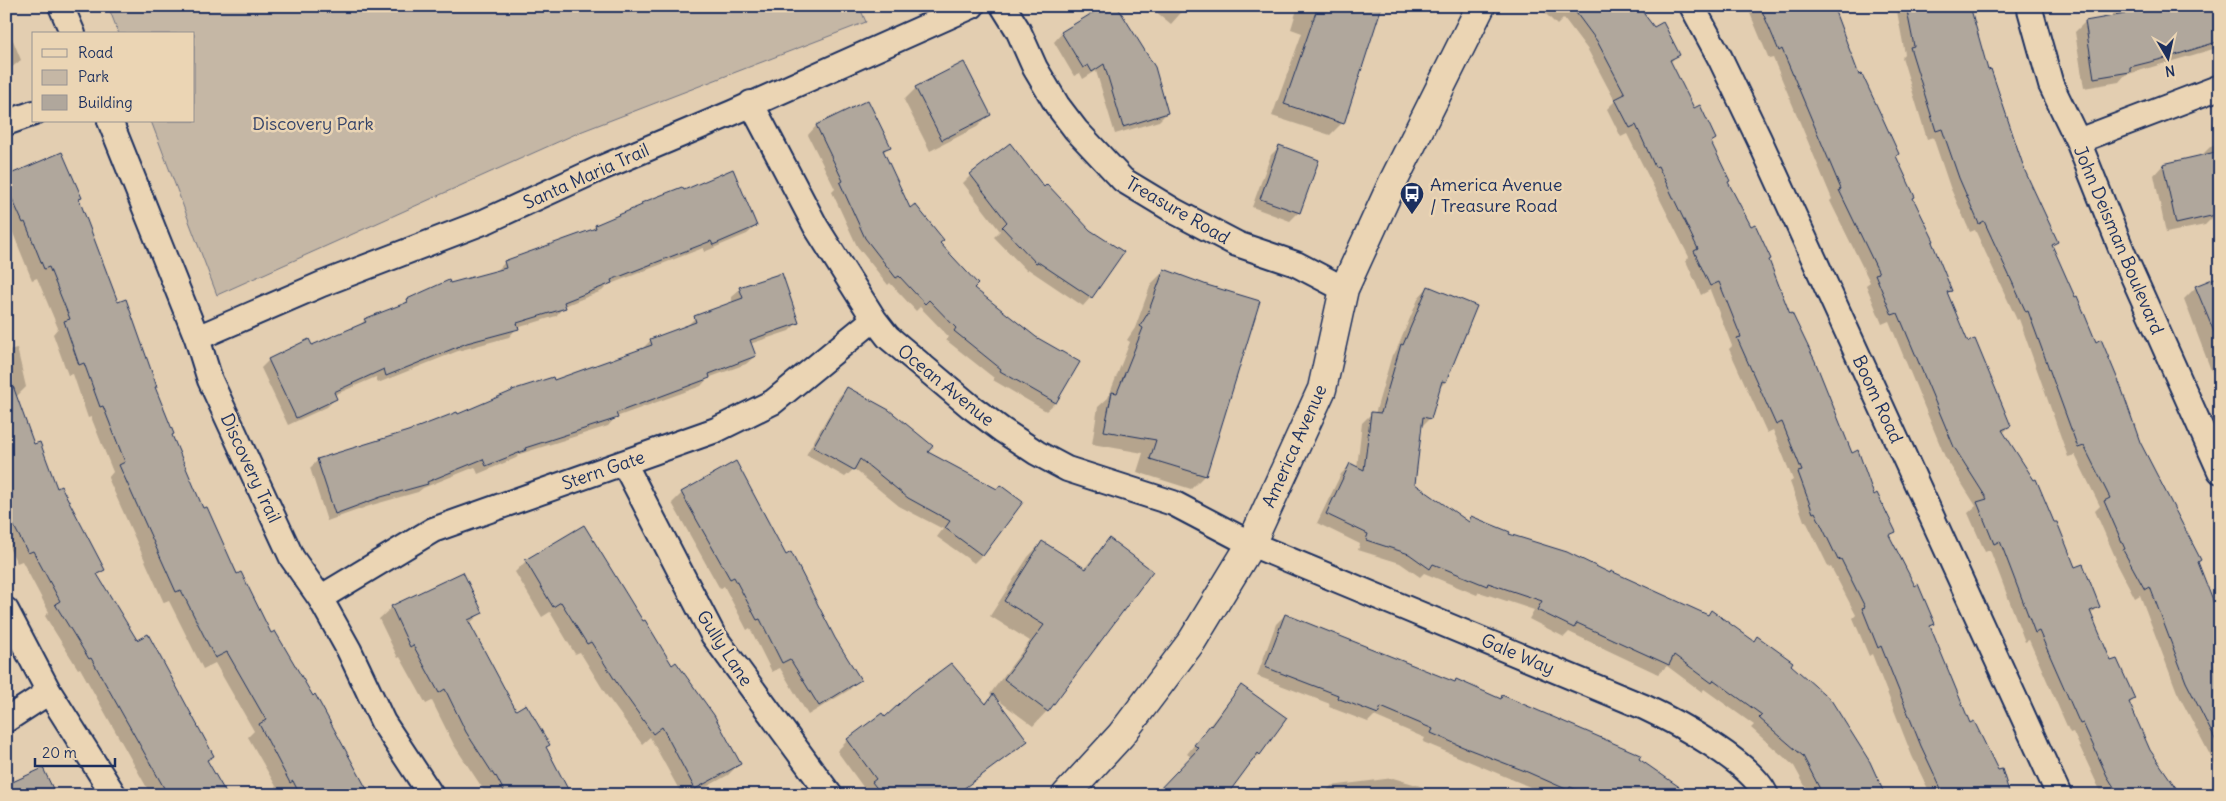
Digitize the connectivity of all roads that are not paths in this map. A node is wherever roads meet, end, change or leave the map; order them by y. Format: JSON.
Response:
{"nodes":[{"id":1,"x":62,"y":6,"type":"edge"},
{"id":2,"x":972,"y":6,"type":"edge"},
{"id":3,"x":1003,"y":6,"type":"edge"},
{"id":4,"x":1481,"y":6,"type":"edge"},
{"id":5,"x":1692,"y":6,"type":"edge"},
{"id":6,"x":2029,"y":6,"type":"edge"},
{"id":7,"x":72,"y":32,"type":"edge"},
{"id":8,"x":2220,"y":87,"type":"edge"},
{"id":9,"x":751,"y":103,"type":"junction"},
{"id":10,"x":32,"y":114,"type":"edge"},
{"id":11,"x":110,"y":122,"type":"edge"},
{"id":12,"x":6,"y":123,"type":"edge"},
{"id":13,"x":2078,"y":141,"type":"junction"},
{"id":14,"x":1344,"y":289,"type":"junction"},
{"id":15,"x":874,"y":319,"type":"junction"},
{"id":16,"x":197,"y":338,"type":"junction"},
{"id":17,"x":624,"y":463,"type":"junction"},
{"id":18,"x":2220,"y":471,"type":"edge"},
{"id":19,"x":1251,"y":544,"type":"junction"},
{"id":20,"x":320,"y":598,"type":"junction"},
{"id":21,"x":6,"y":610,"type":"edge"},
{"id":22,"x":49,"y":692,"type":"junction"},
{"id":23,"x":6,"y":720,"type":"edge"},
{"id":24,"x":114,"y":795,"type":"edge"},
{"id":25,"x":431,"y":795,"type":"edge"},
{"id":26,"x":830,"y":795,"type":"edge"},
{"id":27,"x":1066,"y":795,"type":"edge"},
{"id":28,"x":1766,"y":795,"type":"edge"},
{"id":29,"x":2058,"y":795,"type":"edge"}],
"edges":[{"from":1,"to":7,"type":"street"},
{"from":2,"to":9,"type":"street","name":"Santa Maria Trail"},
{"from":3,"to":14,"type":"street","name":"Treasure Road"},
{"from":4,"to":14,"type":"street","name":"America Avenue"},
{"from":5,"to":29,"type":"street","name":"Boom Road"},
{"from":6,"to":13,"type":"street","name":"John Deisman Boulevard"},
{"from":8,"to":13,"type":"street"},
{"from":9,"to":15,"type":"street","name":"Ocean Avenue"},
{"from":9,"to":16,"type":"street","name":"Santa Maria Trail"},
{"from":10,"to":12,"type":"street"},
{"from":11,"to":16,"type":"street","name":"Discovery Trail"},
{"from":13,"to":18,"type":"street","name":"John Deisman Boulevard"},
{"from":14,"to":19,"type":"street","name":"America Avenue"},
{"from":15,"to":17,"type":"street","name":"Stern Gate"},
{"from":15,"to":19,"type":"street","name":"Ocean Avenue"},
{"from":16,"to":20,"type":"street","name":"Discovery Trail"},
{"from":17,"to":20,"type":"street","name":"Stern Gate"},
{"from":17,"to":26,"type":"street","name":"Gully Lane"},
{"from":19,"to":27,"type":"street","name":"America Avenue"},
{"from":19,"to":28,"type":"street","name":"Gale Way"},
{"from":20,"to":25,"type":"street","name":"Discovery Trail"},
{"from":21,"to":22,"type":"street"},
{"from":22,"to":23,"type":"street"},
{"from":22,"to":24,"type":"street"}]}
